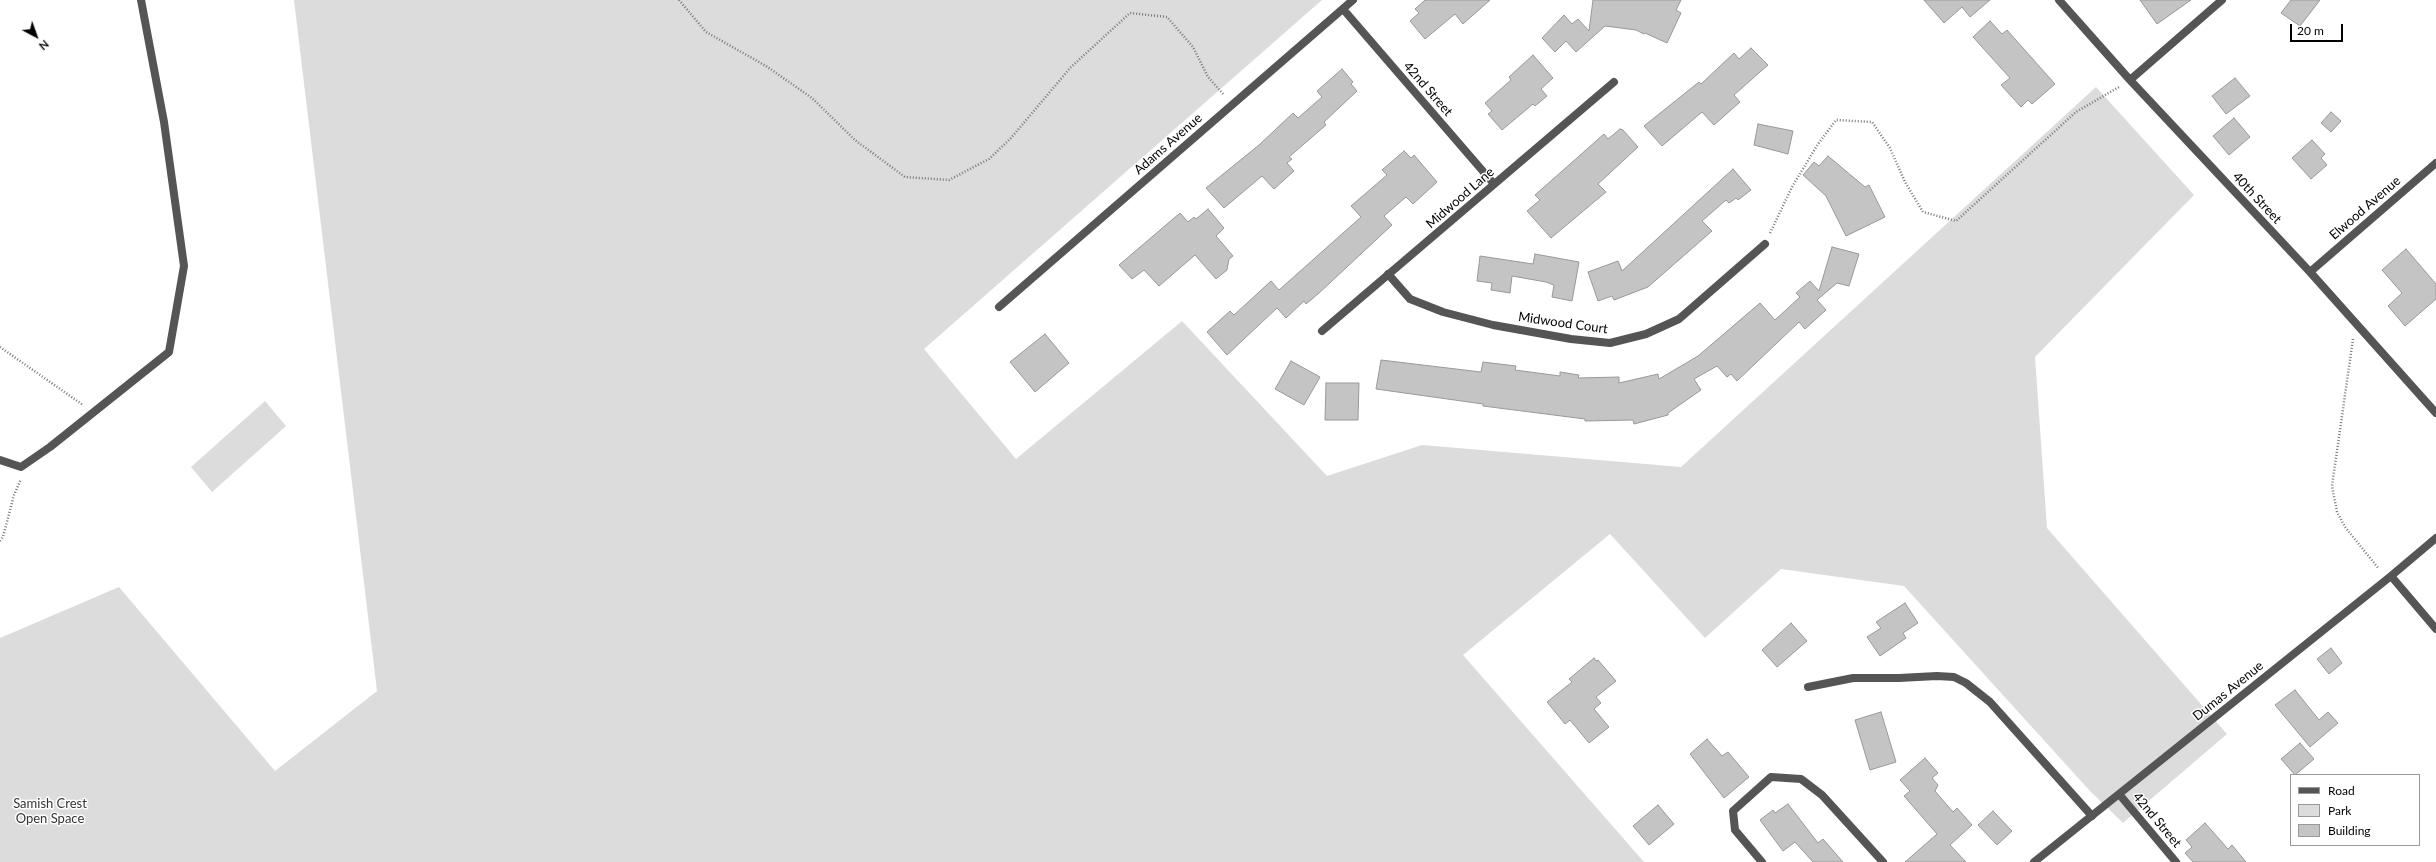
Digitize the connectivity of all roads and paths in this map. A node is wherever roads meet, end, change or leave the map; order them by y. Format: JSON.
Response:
{"nodes":[{"id":1,"x":141,"y":0,"type":"edge"},
{"id":2,"x":679,"y":0,"type":"edge"},
{"id":3,"x":1353,"y":0,"type":"edge"},
{"id":4,"x":2059,"y":0,"type":"edge"},
{"id":5,"x":2222,"y":0,"type":"edge"},
{"id":6,"x":1343,"y":9,"type":"junction"},
{"id":7,"x":2130,"y":80,"type":"junction"},
{"id":8,"x":1614,"y":82,"type":"dead end"},
{"id":9,"x":1232,"y":105,"type":"junction"},
{"id":10,"x":2436,"y":163,"type":"edge"},
{"id":11,"x":1494,"y":184,"type":"junction"},
{"id":12,"x":1765,"y":244,"type":"joint"},
{"id":13,"x":2310,"y":272,"type":"junction"},
{"id":14,"x":1388,"y":274,"type":"junction"},
{"id":15,"x":1000,"y":307,"type":"dead end"},
{"id":16,"x":2355,"y":323,"type":"junction"},
{"id":17,"x":1322,"y":331,"type":"dead end"},
{"id":18,"x":0,"y":347,"type":"edge"},
{"id":19,"x":93,"y":412,"type":"junction"},
{"id":20,"x":2436,"y":413,"type":"edge"},
{"id":21,"x":0,"y":460,"type":"edge"},
{"id":22,"x":21,"y":467,"type":"junction"},
{"id":23,"x":2436,"y":538,"type":"edge"},
{"id":24,"x":0,"y":541,"type":"edge"},
{"id":25,"x":2389,"y":578,"type":"junction"},
{"id":26,"x":2436,"y":629,"type":"edge"},
{"id":27,"x":1808,"y":687,"type":"dead end"},
{"id":28,"x":2119,"y":794,"type":"junction"},
{"id":29,"x":2092,"y":816,"type":"junction"},
{"id":30,"x":1762,"y":862,"type":"edge"},
{"id":31,"x":1883,"y":862,"type":"edge"},
{"id":32,"x":2034,"y":862,"type":"edge"},
{"id":33,"x":2176,"y":862,"type":"edge"}],
"edges":[{"from":1,"to":19,"type":"street"},
{"from":2,"to":9,"type":"path"},
{"from":3,"to":6,"type":"street","name":"Adams Avenue"},
{"from":4,"to":7,"type":"street","name":"40th Street"},
{"from":5,"to":7,"type":"street"},
{"from":6,"to":9,"type":"street","name":"Adams Avenue"},
{"from":6,"to":11,"type":"street","name":"42nd Street"},
{"from":7,"to":12,"type":"path"},
{"from":7,"to":13,"type":"street","name":"40th Street"},
{"from":8,"to":11,"type":"street","name":"Midwood Lane"},
{"from":9,"to":15,"type":"street","name":"Adams Avenue"},
{"from":10,"to":13,"type":"street","name":"Elwood Avenue"},
{"from":11,"to":14,"type":"street","name":"Midwood Lane"},
{"from":12,"to":14,"type":"street","name":"Midwood Court"},
{"from":13,"to":16,"type":"street","name":"40th Street"},
{"from":14,"to":17,"type":"street","name":"Midwood Lane"},
{"from":16,"to":20,"type":"street","name":"40th Street"},
{"from":16,"to":25,"type":"path"},
{"from":18,"to":19,"type":"path"},
{"from":19,"to":22,"type":"street"},
{"from":21,"to":22,"type":"street"},
{"from":22,"to":24,"type":"path"},
{"from":23,"to":25,"type":"street","name":"Dumas Avenue"},
{"from":25,"to":26,"type":"street"},
{"from":25,"to":28,"type":"street","name":"Dumas Avenue"},
{"from":27,"to":29,"type":"street"},
{"from":28,"to":29,"type":"street","name":"Dumas Avenue"},
{"from":28,"to":33,"type":"street","name":"42nd Street"},
{"from":29,"to":32,"type":"street","name":"Dumas Avenue"},
{"from":30,"to":31,"type":"street"}]}
